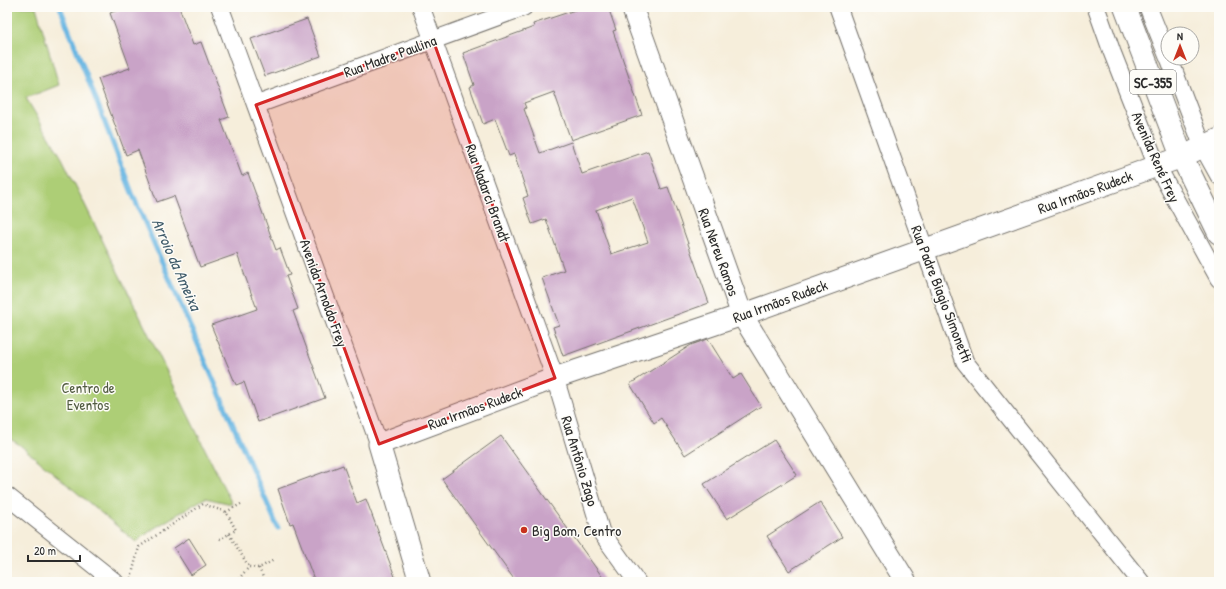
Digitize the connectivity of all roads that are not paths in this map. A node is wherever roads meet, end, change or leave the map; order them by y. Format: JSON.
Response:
{"nodes":[{"id":1,"x":220,"y":7,"type":"edge"},
{"id":2,"x":421,"y":7,"type":"edge"},
{"id":3,"x":524,"y":7,"type":"edge"},
{"id":4,"x":632,"y":7,"type":"edge"},
{"id":5,"x":838,"y":7,"type":"edge"},
{"id":6,"x":1096,"y":7,"type":"edge"},
{"id":7,"x":1125,"y":7,"type":"edge"},
{"id":8,"x":1148,"y":7,"type":"edge"},
{"id":9,"x":1160,"y":37,"type":"edge"},
{"id":10,"x":433,"y":40,"type":"junction"},
{"id":11,"x":1172,"y":66,"type":"edge"},
{"id":12,"x":256,"y":105,"type":"junction"},
{"id":13,"x":1211,"y":143,"type":"edge"},
{"id":14,"x":1182,"y":157,"type":"junction"},
{"id":15,"x":1158,"y":166,"type":"junction"},
{"id":16,"x":1219,"y":176,"type":"edge"},
{"id":17,"x":1219,"y":233,"type":"edge"},
{"id":18,"x":924,"y":249,"type":"junction"},
{"id":19,"x":1219,"y":279,"type":"edge"},
{"id":20,"x":742,"y":315,"type":"junction"},
{"id":21,"x":555,"y":378,"type":"junction"},
{"id":22,"x":379,"y":444,"type":"junction"},
{"id":23,"x":7,"y":496,"type":"edge"},
{"id":24,"x":115,"y":582,"type":"edge"},
{"id":25,"x":420,"y":582,"type":"edge"},
{"id":26,"x":637,"y":582,"type":"edge"},
{"id":27,"x":906,"y":582,"type":"edge"},
{"id":28,"x":1141,"y":582,"type":"edge"}],
"edges":[{"from":1,"to":12,"type":"street","name":"Avenida Arnoldo Frey"},
{"from":2,"to":10,"type":"street","name":"Rua Nadarci Brandt"},
{"from":3,"to":10,"type":"street","name":"Rua Madre Paulina"},
{"from":4,"to":20,"type":"street","name":"Rua Nereu Ramos"},
{"from":5,"to":18,"type":"street","name":"Rua Padre Biagio Simonetti"},
{"from":6,"to":15,"type":"street","name":"Avenida René Frey"},
{"from":7,"to":14,"type":"main road","name":"Avenida René Frey","number":"SC-355"},
{"from":8,"to":9,"type":"street"},
{"from":10,"to":12,"type":"street","name":"Rua Madre Paulina"},
{"from":10,"to":21,"type":"street","name":"Rua Nadarci Brandt"},
{"from":11,"to":13,"type":"street"},
{"from":12,"to":22,"type":"street","name":"Avenida Arnoldo Frey"},
{"from":13,"to":14,"type":"street","name":"Rua Irmãos Rudeck"},
{"from":13,"to":16,"type":"street"},
{"from":14,"to":15,"type":"street","name":"Rua Irmãos Rudeck"},
{"from":14,"to":17,"type":"main road","name":"Avenida René Frey","number":"SC-355"},
{"from":15,"to":18,"type":"street","name":"Rua Irmãos Rudeck"},
{"from":15,"to":19,"type":"street","name":"Avenida René Frey"},
{"from":18,"to":20,"type":"street","name":"Rua Irmãos Rudeck"},
{"from":18,"to":28,"type":"street","name":"Rua Padre Biagio Simonetti"},
{"from":20,"to":21,"type":"street","name":"Rua Irmãos Rudeck"},
{"from":20,"to":27,"type":"street","name":"Rua Nereu Ramos"},
{"from":21,"to":22,"type":"street","name":"Rua Irmãos Rudeck"},
{"from":21,"to":26,"type":"street","name":"Rua Antônio Zago"},
{"from":22,"to":25,"type":"street","name":"Avenida Arnoldo Frey"},
{"from":23,"to":24,"type":"street"}]}
